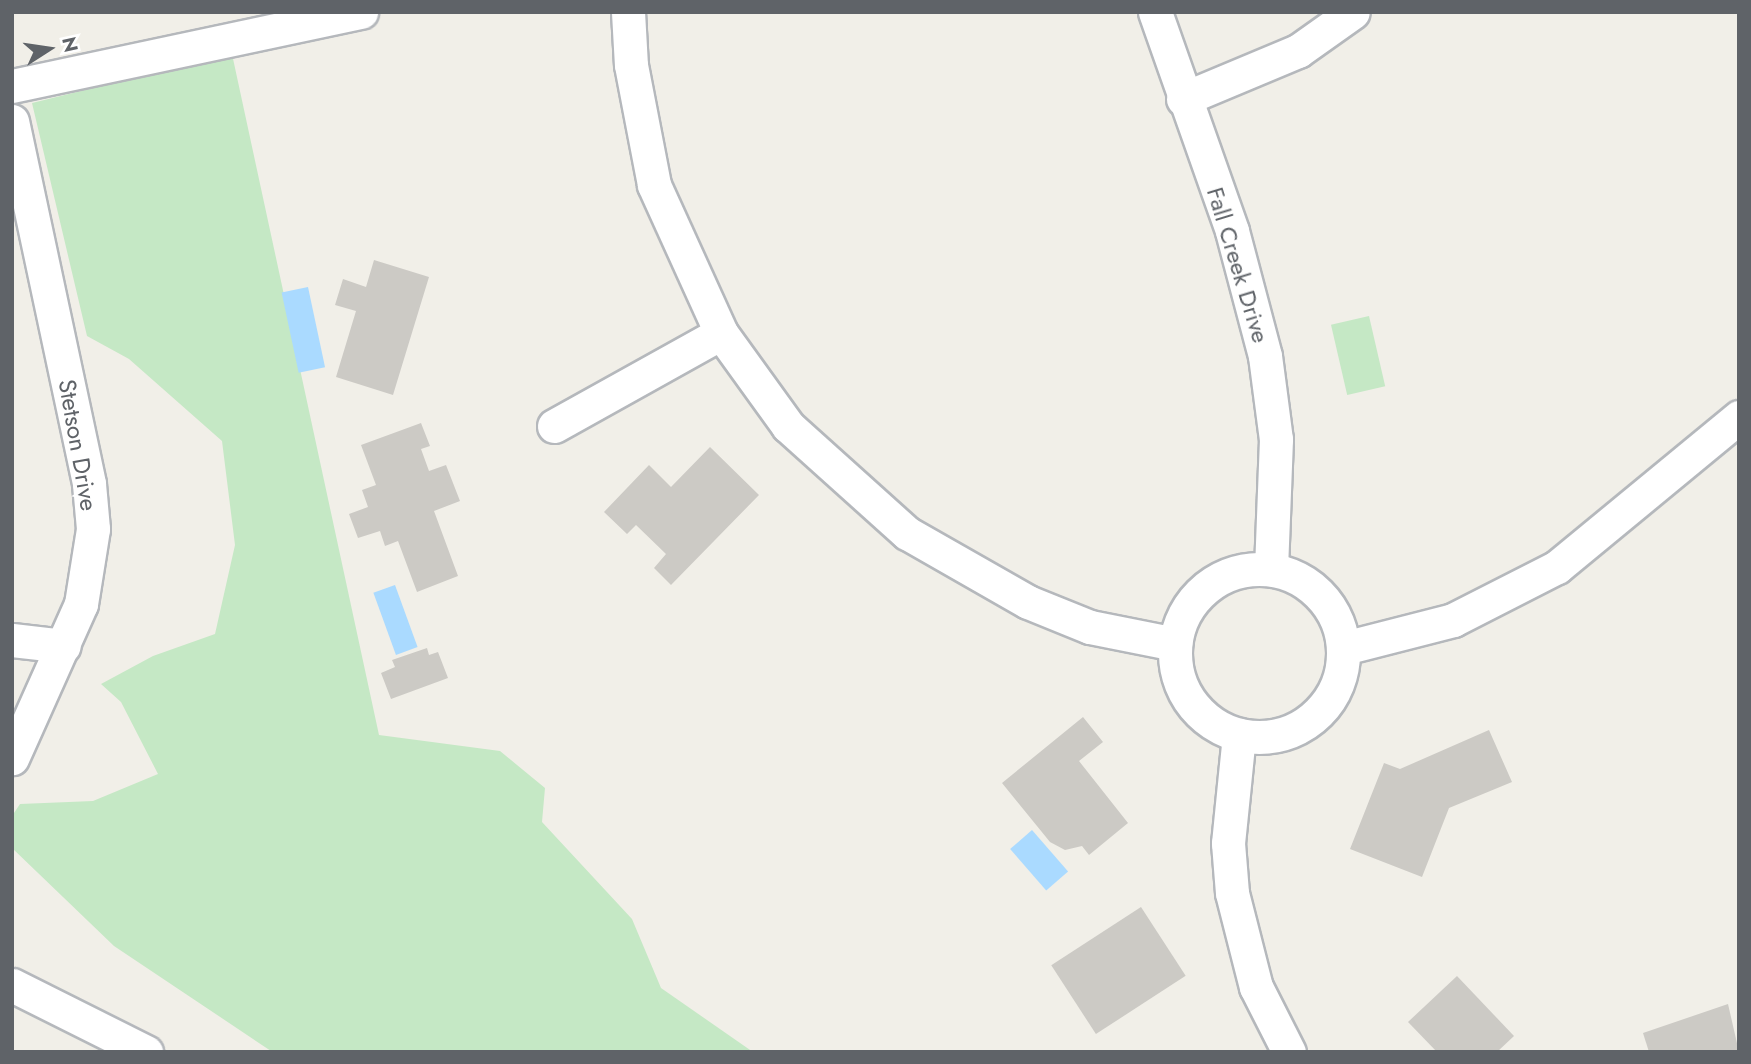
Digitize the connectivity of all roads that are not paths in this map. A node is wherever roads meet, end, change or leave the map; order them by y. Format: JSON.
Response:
{"nodes":[{"id":1,"x":361,"y":12,"type":"edge"},
{"id":2,"x":628,"y":12,"type":"edge"},
{"id":3,"x":1155,"y":12,"type":"edge"},
{"id":4,"x":1353,"y":12,"type":"edge"},
{"id":5,"x":12,"y":86,"type":"edge"},
{"id":6,"x":1183,"y":99,"type":"junction"},
{"id":7,"x":12,"y":121,"type":"edge"},
{"id":8,"x":721,"y":333,"type":"junction"},
{"id":9,"x":1739,"y":417,"type":"edge"},
{"id":10,"x":554,"y":426,"type":"dead end"},
{"id":11,"x":1270,"y":569,"type":"junction"},
{"id":12,"x":12,"y":640,"type":"edge"},
{"id":13,"x":1175,"y":644,"type":"junction"},
{"id":14,"x":64,"y":646,"type":"junction"},
{"id":15,"x":1344,"y":648,"type":"junction"},
{"id":16,"x":1239,"y":735,"type":"junction"},
{"id":17,"x":12,"y":758,"type":"edge"},
{"id":18,"x":12,"y":985,"type":"edge"},
{"id":19,"x":146,"y":1052,"type":"edge"},
{"id":20,"x":1289,"y":1052,"type":"edge"}],
"edges":[{"from":1,"to":5,"type":"street"},
{"from":2,"to":8,"type":"street"},
{"from":3,"to":6,"type":"street","name":"Fall Creek Drive"},
{"from":4,"to":6,"type":"street"},
{"from":6,"to":11,"type":"street","name":"Fall Creek Drive"},
{"from":7,"to":14,"type":"street","name":"Stetson Drive"},
{"from":8,"to":10,"type":"street"},
{"from":8,"to":13,"type":"street"},
{"from":9,"to":15,"type":"street"},
{"from":11,"to":13,"type":"street"},
{"from":11,"to":15,"type":"street"},
{"from":12,"to":14,"type":"street"},
{"from":13,"to":16,"type":"street"},
{"from":14,"to":17,"type":"street","name":"Stetson Drive"},
{"from":15,"to":16,"type":"street"},
{"from":16,"to":20,"type":"street"},
{"from":18,"to":19,"type":"street"}]}
